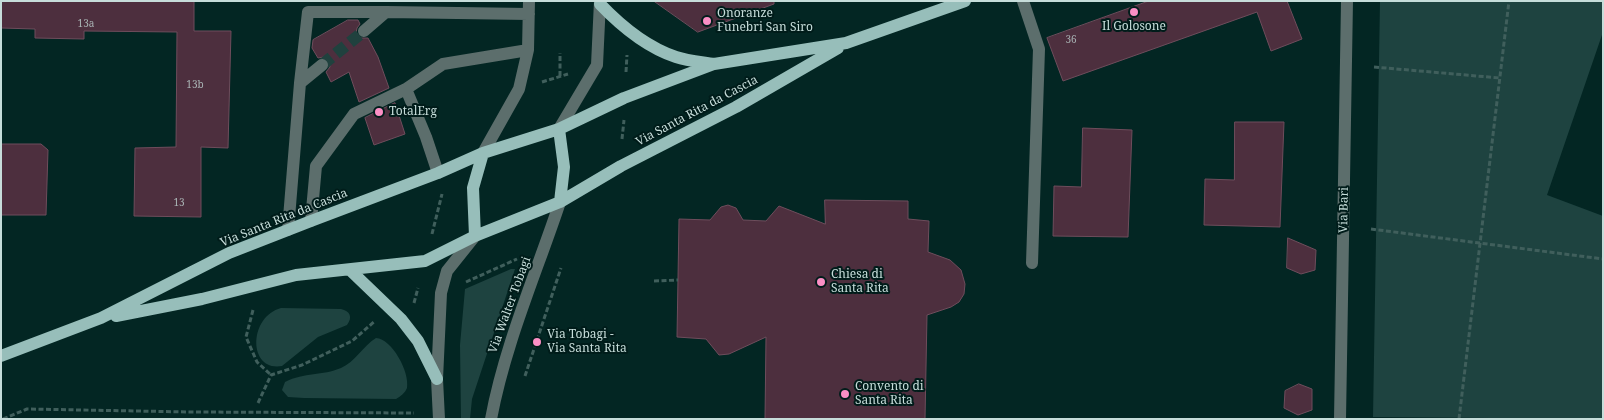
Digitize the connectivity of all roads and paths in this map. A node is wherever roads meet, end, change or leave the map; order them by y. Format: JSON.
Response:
{"nodes":[{"id":1,"x":965,"y":1,"type":"edge"},
{"id":2,"x":1023,"y":1,"type":"edge"},
{"id":3,"x":1347,"y":1,"type":"edge"},
{"id":4,"x":1509,"y":1,"type":"edge"},
{"id":5,"x":600,"y":2,"type":"edge"},
{"id":6,"x":529,"y":8,"type":"edge"},
{"id":7,"x":386,"y":12,"type":"junction"},
{"id":8,"x":364,"y":31,"type":"tunnel mouth"},
{"id":9,"x":846,"y":43,"type":"junction"},
{"id":10,"x":528,"y":50,"type":"junction"},
{"id":11,"x":560,"y":53,"type":"dead end"},
{"id":12,"x":626,"y":56,"type":"dead end"},
{"id":13,"x":714,"y":64,"type":"junction"},
{"id":14,"x":322,"y":65,"type":"tunnel mouth"},
{"id":15,"x":1374,"y":67,"type":"dead end"},
{"id":16,"x":626,"y":72,"type":"dead end"},
{"id":17,"x":569,"y":74,"type":"dead end"},
{"id":18,"x":560,"y":76,"type":"junction"},
{"id":19,"x":1500,"y":78,"type":"junction"},
{"id":20,"x":300,"y":83,"type":"junction"},
{"id":21,"x":537,"y":83,"type":"dead end"},
{"id":22,"x":406,"y":90,"type":"junction"},
{"id":23,"x":624,"y":116,"type":"dead end"},
{"id":24,"x":559,"y":129,"type":"junction"},
{"id":25,"x":622,"y":139,"type":"dead end"},
{"id":26,"x":483,"y":153,"type":"junction"},
{"id":27,"x":438,"y":174,"type":"junction"},
{"id":28,"x":443,"y":191,"type":"dead end"},
{"id":29,"x":560,"y":202,"type":"junction"},
{"id":30,"x":311,"y":221,"type":"junction"},
{"id":31,"x":1371,"y":229,"type":"dead end"},
{"id":32,"x":288,"y":230,"type":"junction"},
{"id":33,"x":432,"y":236,"type":"dead end"},
{"id":34,"x":475,"y":236,"type":"junction"},
{"id":35,"x":1480,"y":243,"type":"junction"},
{"id":36,"x":519,"y":258,"type":"dead end"},
{"id":37,"x":1603,"y":260,"type":"edge"},
{"id":38,"x":1032,"y":263,"type":"dead end"},
{"id":39,"x":561,"y":268,"type":"dead end"},
{"id":40,"x":350,"y":270,"type":"junction"},
{"id":41,"x":678,"y":280,"type":"dead end"},
{"id":42,"x":654,"y":281,"type":"dead end"},
{"id":43,"x":463,"y":283,"type":"dead end"},
{"id":44,"x":418,"y":288,"type":"dead end"},
{"id":45,"x":413,"y":306,"type":"dead end"},
{"id":46,"x":254,"y":310,"type":"dead end"},
{"id":47,"x":101,"y":318,"type":"junction"},
{"id":48,"x":375,"y":320,"type":"dead end"},
{"id":49,"x":1,"y":356,"type":"edge"},
{"id":50,"x":271,"y":375,"type":"junction"},
{"id":51,"x":437,"y":379,"type":"junction"},
{"id":52,"x":522,"y":384,"type":"dead end"},
{"id":53,"x":258,"y":403,"type":"dead end"},
{"id":54,"x":191,"y":412,"type":"junction"},
{"id":55,"x":414,"y":413,"type":"dead end"},
{"id":56,"x":3,"y":419,"type":"edge"},
{"id":57,"x":191,"y":419,"type":"edge"},
{"id":58,"x":439,"y":419,"type":"edge"},
{"id":59,"x":491,"y":419,"type":"edge"},
{"id":60,"x":1340,"y":419,"type":"edge"},
{"id":61,"x":1459,"y":419,"type":"edge"}],
"edges":[{"from":1,"to":9,"type":"main road","name":"Via Santa Rita da Cascia"},
{"from":2,"to":38,"type":"street"},
{"from":3,"to":60,"type":"street","name":"Via Bari"},
{"from":4,"to":19,"type":"path"},
{"from":5,"to":13,"type":"main road"},
{"from":5,"to":24,"type":"street"},
{"from":6,"to":7,"type":"street"},
{"from":6,"to":10,"type":"street"},
{"from":7,"to":8,"type":"street"},
{"from":7,"to":20,"type":"street"},
{"from":9,"to":13,"type":"main road","name":"Via Santa Rita da Cascia"},
{"from":9,"to":29,"type":"main road","name":"Via Santa Rita da Cascia"},
{"from":10,"to":22,"type":"street"},
{"from":10,"to":26,"type":"street"},
{"from":11,"to":18,"type":"path"},
{"from":12,"to":16,"type":"path"},
{"from":13,"to":24,"type":"main road","name":"Via Santa Rita da Cascia"},
{"from":14,"to":20,"type":"street"},
{"from":15,"to":19,"type":"path"},
{"from":17,"to":18,"type":"path"},
{"from":18,"to":21,"type":"path"},
{"from":19,"to":35,"type":"path"},
{"from":20,"to":32,"type":"street"},
{"from":22,"to":27,"type":"street"},
{"from":22,"to":30,"type":"street"},
{"from":23,"to":25,"type":"path"},
{"from":24,"to":26,"type":"main road","name":"Via Santa Rita da Cascia"},
{"from":24,"to":29,"type":"main road"},
{"from":26,"to":27,"type":"main road","name":"Via Santa Rita da Cascia"},
{"from":26,"to":34,"type":"main road"},
{"from":27,"to":30,"type":"main road","name":"Via Santa Rita da Cascia"},
{"from":28,"to":33,"type":"path"},
{"from":29,"to":34,"type":"main road","name":"Via Santa Rita da Cascia"},
{"from":29,"to":59,"type":"street","name":"Via Walter Tobagi"},
{"from":30,"to":32,"type":"main road","name":"Via Santa Rita da Cascia"},
{"from":31,"to":35,"type":"path"},
{"from":32,"to":47,"type":"main road","name":"Via Santa Rita da Cascia"},
{"from":34,"to":40,"type":"main road","name":"Via Santa Rita da Cascia"},
{"from":34,"to":51,"type":"street"},
{"from":35,"to":37,"type":"path"},
{"from":35,"to":61,"type":"path"},
{"from":36,"to":43,"type":"path"},
{"from":39,"to":52,"type":"path"},
{"from":40,"to":47,"type":"main road","name":"Via Santa Rita da Cascia"},
{"from":40,"to":51,"type":"main road"},
{"from":41,"to":42,"type":"path"},
{"from":44,"to":45,"type":"path"},
{"from":46,"to":50,"type":"path"},
{"from":47,"to":49,"type":"main road","name":"Via Santa Rita da Cascia"},
{"from":48,"to":50,"type":"path"},
{"from":50,"to":53,"type":"path"},
{"from":51,"to":58,"type":"street"},
{"from":54,"to":55,"type":"path"},
{"from":54,"to":56,"type":"path"},
{"from":54,"to":57,"type":"path"}]}
